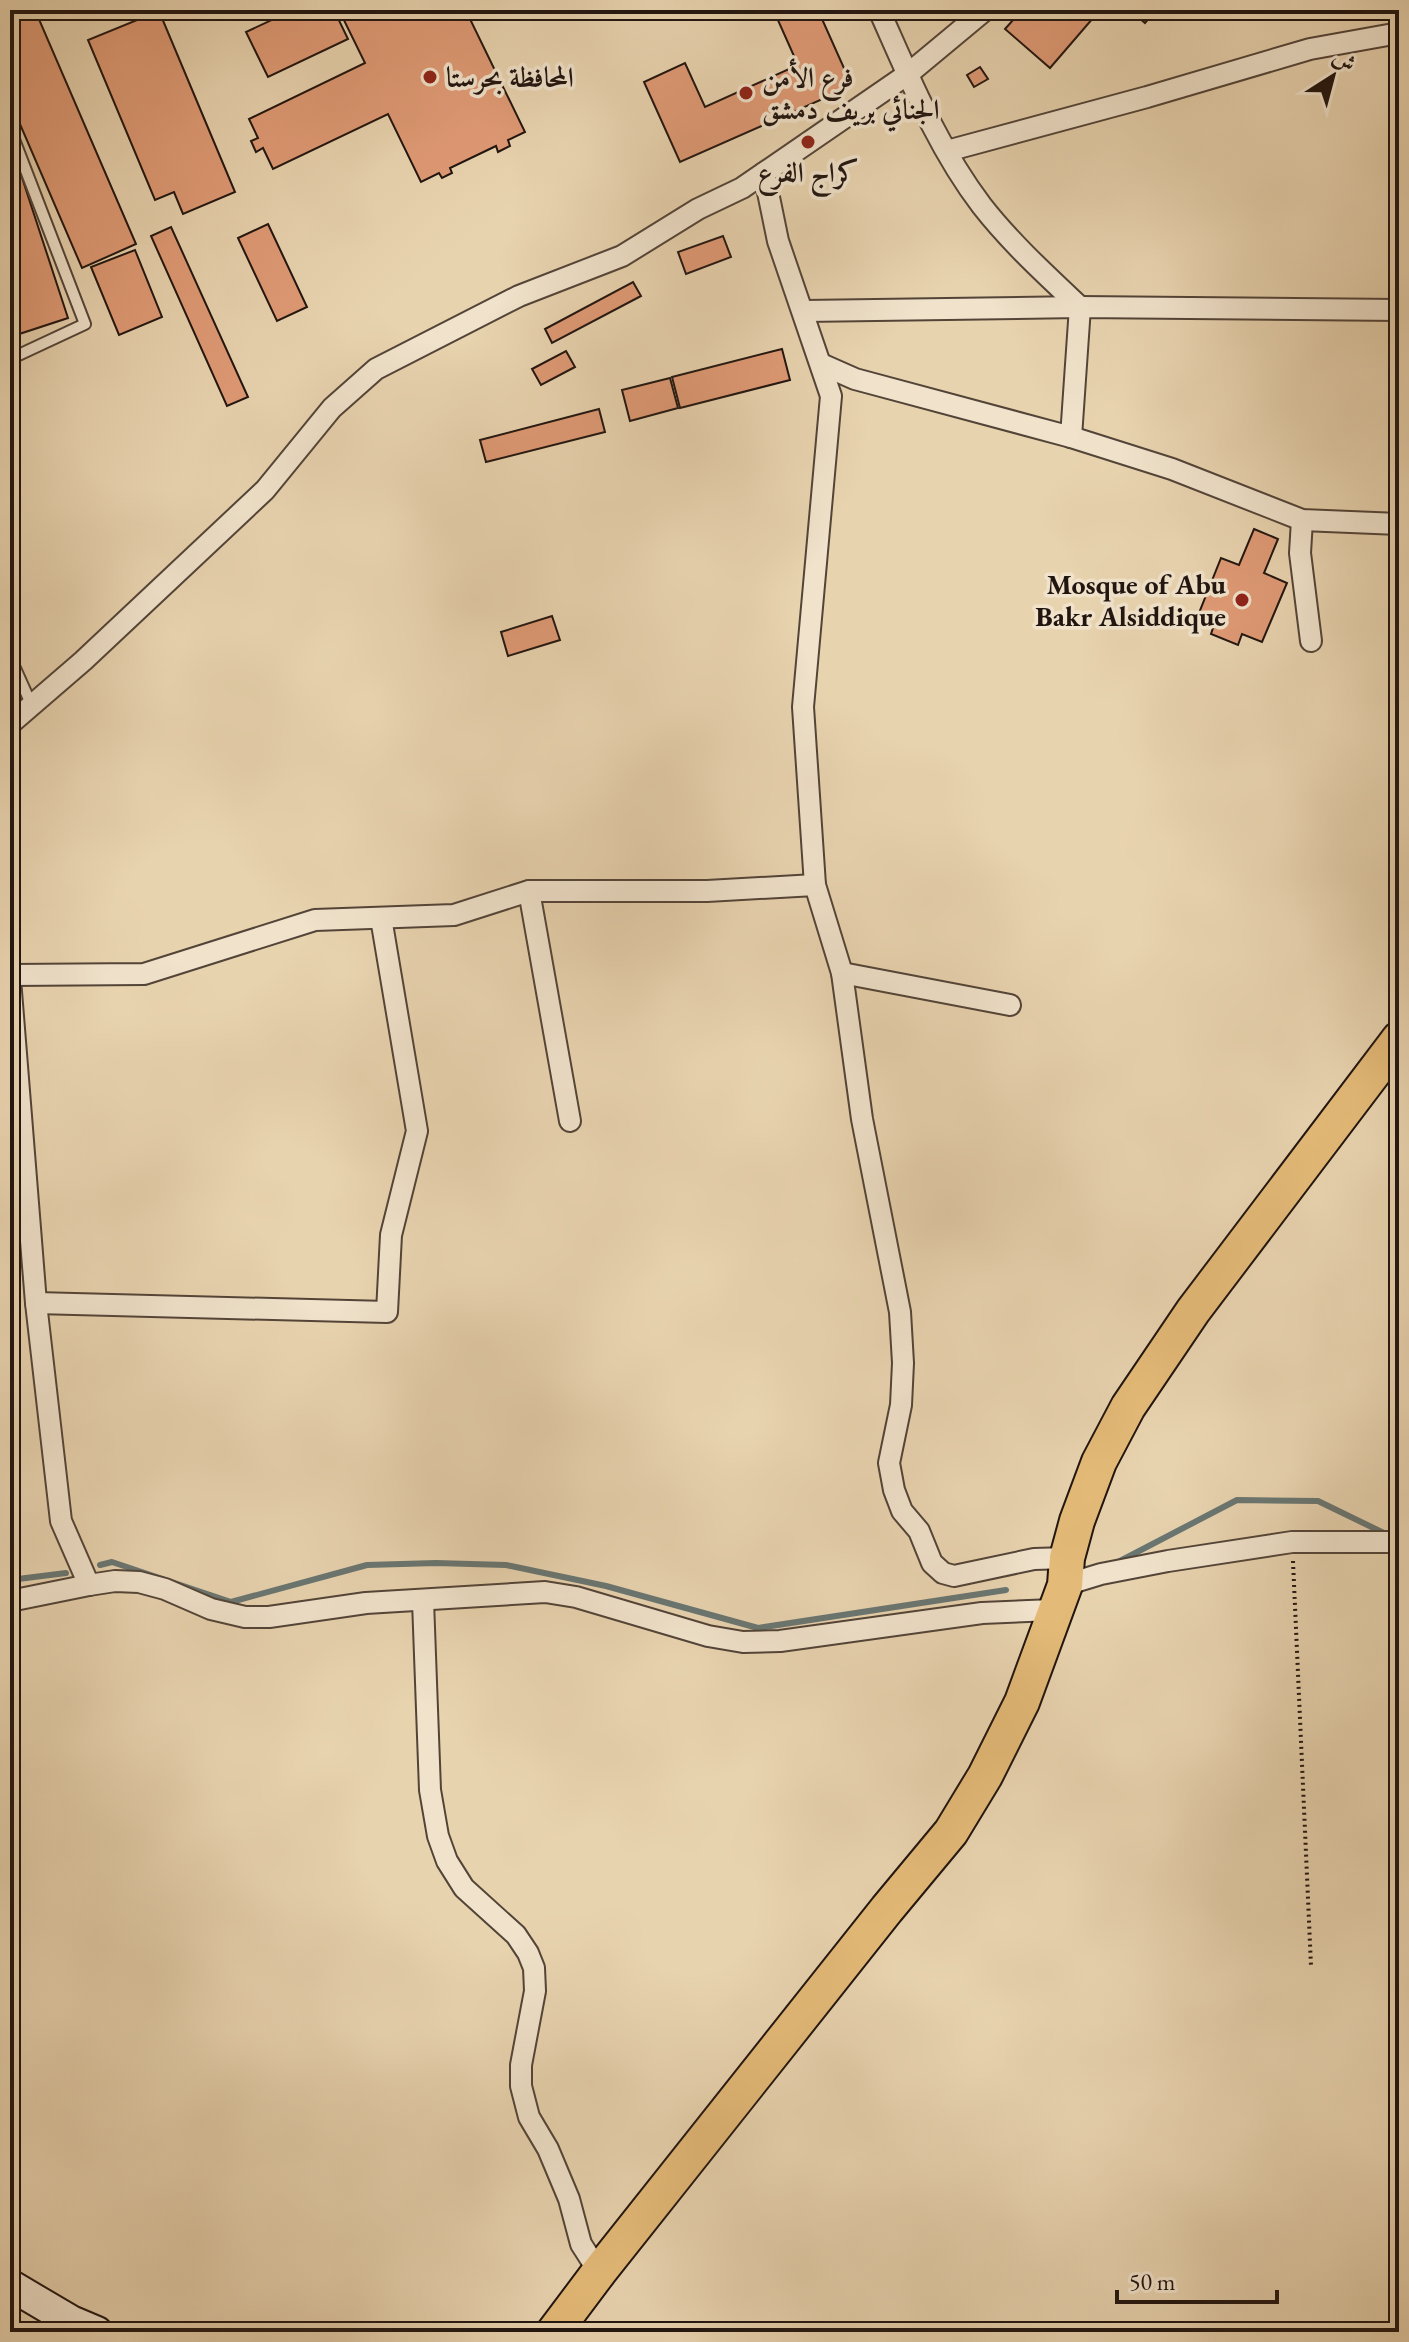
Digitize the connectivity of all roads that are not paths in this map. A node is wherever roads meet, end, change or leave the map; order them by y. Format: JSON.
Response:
{"nodes":[{"id":1,"x":879,"y":10,"type":"edge"},
{"id":2,"x":985,"y":10,"type":"edge"},
{"id":3,"x":1399,"y":33,"type":"edge"},
{"id":4,"x":908,"y":74,"type":"junction"},
{"id":5,"x":10,"y":129,"type":"edge"},
{"id":6,"x":947,"y":151,"type":"junction"},
{"id":7,"x":764,"y":173,"type":"junction"},
{"id":8,"x":1080,"y":307,"type":"junction"},
{"id":9,"x":1399,"y":310,"type":"edge"},
{"id":10,"x":804,"y":311,"type":"junction"},
{"id":11,"x":10,"y":359,"type":"edge"},
{"id":12,"x":821,"y":364,"type":"junction"},
{"id":13,"x":1071,"y":437,"type":"junction"},
{"id":14,"x":1302,"y":520,"type":"junction"},
{"id":15,"x":1399,"y":524,"type":"edge"},
{"id":16,"x":1311,"y":641,"type":"dead end"},
{"id":17,"x":10,"y":657,"type":"edge"},
{"id":18,"x":32,"y":706,"type":"junction"},
{"id":19,"x":10,"y":724,"type":"edge"},
{"id":20,"x":815,"y":885,"type":"junction"},
{"id":21,"x":529,"y":891,"type":"junction"},
{"id":22,"x":381,"y":918,"type":"junction"},
{"id":23,"x":842,"y":973,"type":"junction"},
{"id":24,"x":10,"y":977,"type":"edge"},
{"id":25,"x":1010,"y":1005,"type":"dead end"},
{"id":26,"x":1399,"y":1039,"type":"edge"},
{"id":27,"x":570,"y":1121,"type":"dead end"},
{"id":28,"x":36,"y":1303,"type":"junction"},
{"id":29,"x":1399,"y":1542,"type":"edge"},
{"id":30,"x":1062,"y":1584,"type":"junction"},
{"id":31,"x":89,"y":1585,"type":"junction"},
{"id":32,"x":10,"y":1601,"type":"edge"},
{"id":33,"x":423,"y":1601,"type":"junction"},
{"id":34,"x":599,"y":2272,"type":"junction"},
{"id":35,"x":10,"y":2285,"type":"edge"},
{"id":36,"x":80,"y":2328,"type":"edge"},
{"id":37,"x":554,"y":2332,"type":"edge"}],
"edges":[{"from":1,"to":4,"type":"street"},
{"from":2,"to":4,"type":"street"},
{"from":3,"to":6,"type":"street"},
{"from":4,"to":6,"type":"street"},
{"from":4,"to":7,"type":"street"},
{"from":5,"to":11,"type":"lane"},
{"from":6,"to":8,"type":"street"},
{"from":7,"to":10,"type":"street"},
{"from":7,"to":18,"type":"street"},
{"from":8,"to":9,"type":"street"},
{"from":8,"to":10,"type":"street"},
{"from":8,"to":13,"type":"street"},
{"from":10,"to":12,"type":"street"},
{"from":12,"to":13,"type":"street"},
{"from":12,"to":20,"type":"street"},
{"from":13,"to":14,"type":"street"},
{"from":14,"to":15,"type":"street"},
{"from":14,"to":16,"type":"street"},
{"from":17,"to":18,"type":"lane"},
{"from":18,"to":19,"type":"street"},
{"from":20,"to":21,"type":"street"},
{"from":20,"to":23,"type":"street"},
{"from":21,"to":22,"type":"street"},
{"from":21,"to":27,"type":"street"},
{"from":22,"to":24,"type":"street"},
{"from":22,"to":28,"type":"street"},
{"from":23,"to":25,"type":"street"},
{"from":23,"to":30,"type":"street"},
{"from":24,"to":28,"type":"street"},
{"from":26,"to":30,"type":"main road"},
{"from":28,"to":31,"type":"street"},
{"from":29,"to":30,"type":"street"},
{"from":30,"to":33,"type":"street"},
{"from":30,"to":34,"type":"main road"},
{"from":31,"to":32,"type":"street"},
{"from":31,"to":33,"type":"street"},
{"from":33,"to":34,"type":"street"},
{"from":34,"to":37,"type":"main road"},
{"from":35,"to":36,"type":"main road"}]}
